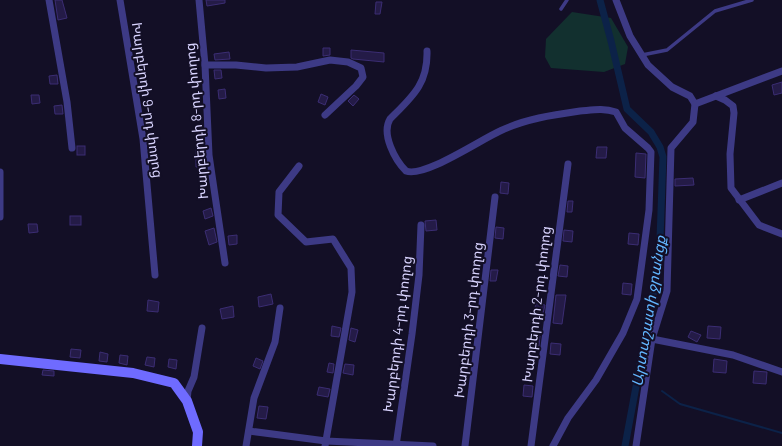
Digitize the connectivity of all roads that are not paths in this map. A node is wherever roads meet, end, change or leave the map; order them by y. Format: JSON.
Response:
{"nodes":[{"id":1,"x":49,"y":0,"type":"edge"},
{"id":2,"x":120,"y":0,"type":"edge"},
{"id":3,"x":199,"y":0,"type":"edge"},
{"id":4,"x":567,"y":0,"type":"edge"},
{"id":5,"x":616,"y":0,"type":"edge"},
{"id":6,"x":752,"y":0,"type":"edge"},
{"id":7,"x":561,"y":9,"type":"dead end"},
{"id":8,"x":427,"y":51,"type":"dead end"},
{"id":9,"x":641,"y":55,"type":"junction"},
{"id":10,"x":205,"y":65,"type":"junction"},
{"id":11,"x":782,"y":71,"type":"edge"},
{"id":12,"x":716,"y":96,"type":"junction"},
{"id":13,"x":696,"y":104,"type":"junction"},
{"id":14,"x":325,"y":115,"type":"dead end"},
{"id":15,"x":72,"y":148,"type":"dead end"},
{"id":16,"x":568,"y":164,"type":"dead end"},
{"id":17,"x":299,"y":166,"type":"dead end"},
{"id":18,"x":0,"y":172,"type":"edge"},
{"id":19,"x":782,"y":183,"type":"edge"},
{"id":20,"x":495,"y":197,"type":"dead end"},
{"id":21,"x":740,"y":200,"type":"junction"},
{"id":22,"x":0,"y":217,"type":"edge"},
{"id":23,"x":421,"y":225,"type":"dead end"},
{"id":24,"x":782,"y":234,"type":"edge"},
{"id":25,"x":225,"y":263,"type":"dead end"},
{"id":26,"x":154,"y":275,"type":"dead end"},
{"id":27,"x":280,"y":308,"type":"dead end"},
{"id":28,"x":202,"y":328,"type":"dead end"},
{"id":29,"x":652,"y":339,"type":"junction"},
{"id":30,"x":0,"y":359,"type":"edge"},
{"id":31,"x":782,"y":372,"type":"edge"},
{"id":32,"x":187,"y":401,"type":"junction"},
{"id":33,"x":249,"y":431,"type":"junction"},
{"id":34,"x":325,"y":444,"type":"edge"},
{"id":35,"x":396,"y":445,"type":"edge"},
{"id":36,"x":196,"y":446,"type":"edge"},
{"id":37,"x":246,"y":446,"type":"edge"},
{"id":38,"x":433,"y":446,"type":"edge"},
{"id":39,"x":465,"y":446,"type":"edge"},
{"id":40,"x":531,"y":446,"type":"edge"},
{"id":41,"x":553,"y":446,"type":"edge"},
{"id":42,"x":636,"y":446,"type":"edge"}],
"edges":[{"from":1,"to":15,"type":"street"},
{"from":2,"to":26,"type":"street","name":"Խարբերդի 9-րդ փողոց"},
{"from":3,"to":10,"type":"street","name":"Խարբերդի 8-րդ փողոց"},
{"from":4,"to":7,"type":"lane"},
{"from":5,"to":9,"type":"street"},
{"from":6,"to":9,"type":"lane"},
{"from":8,"to":41,"type":"street"},
{"from":9,"to":13,"type":"street"},
{"from":10,"to":14,"type":"street"},
{"from":10,"to":25,"type":"street","name":"Խարբերդի 8-րդ փողոց"},
{"from":11,"to":12,"type":"street"},
{"from":12,"to":13,"type":"street"},
{"from":12,"to":21,"type":"street"},
{"from":13,"to":29,"type":"street"},
{"from":16,"to":40,"type":"street","name":"Խարբերդի 2-րդ փողոց"},
{"from":17,"to":34,"type":"street"},
{"from":18,"to":22,"type":"street"},
{"from":19,"to":21,"type":"street"},
{"from":20,"to":39,"type":"street","name":"Խարբերդի 3-րդ փողոց"},
{"from":21,"to":24,"type":"street"},
{"from":23,"to":35,"type":"street","name":"Խարբերդի 4-րդ փողոց"},
{"from":27,"to":33,"type":"street"},
{"from":28,"to":32,"type":"street"},
{"from":29,"to":31,"type":"street"},
{"from":29,"to":42,"type":"street"},
{"from":30,"to":32,"type":"street"},
{"from":32,"to":36,"type":"street"},
{"from":33,"to":34,"type":"street"},
{"from":33,"to":37,"type":"street"},
{"from":34,"to":35,"type":"street"},
{"from":35,"to":38,"type":"street"}]}
